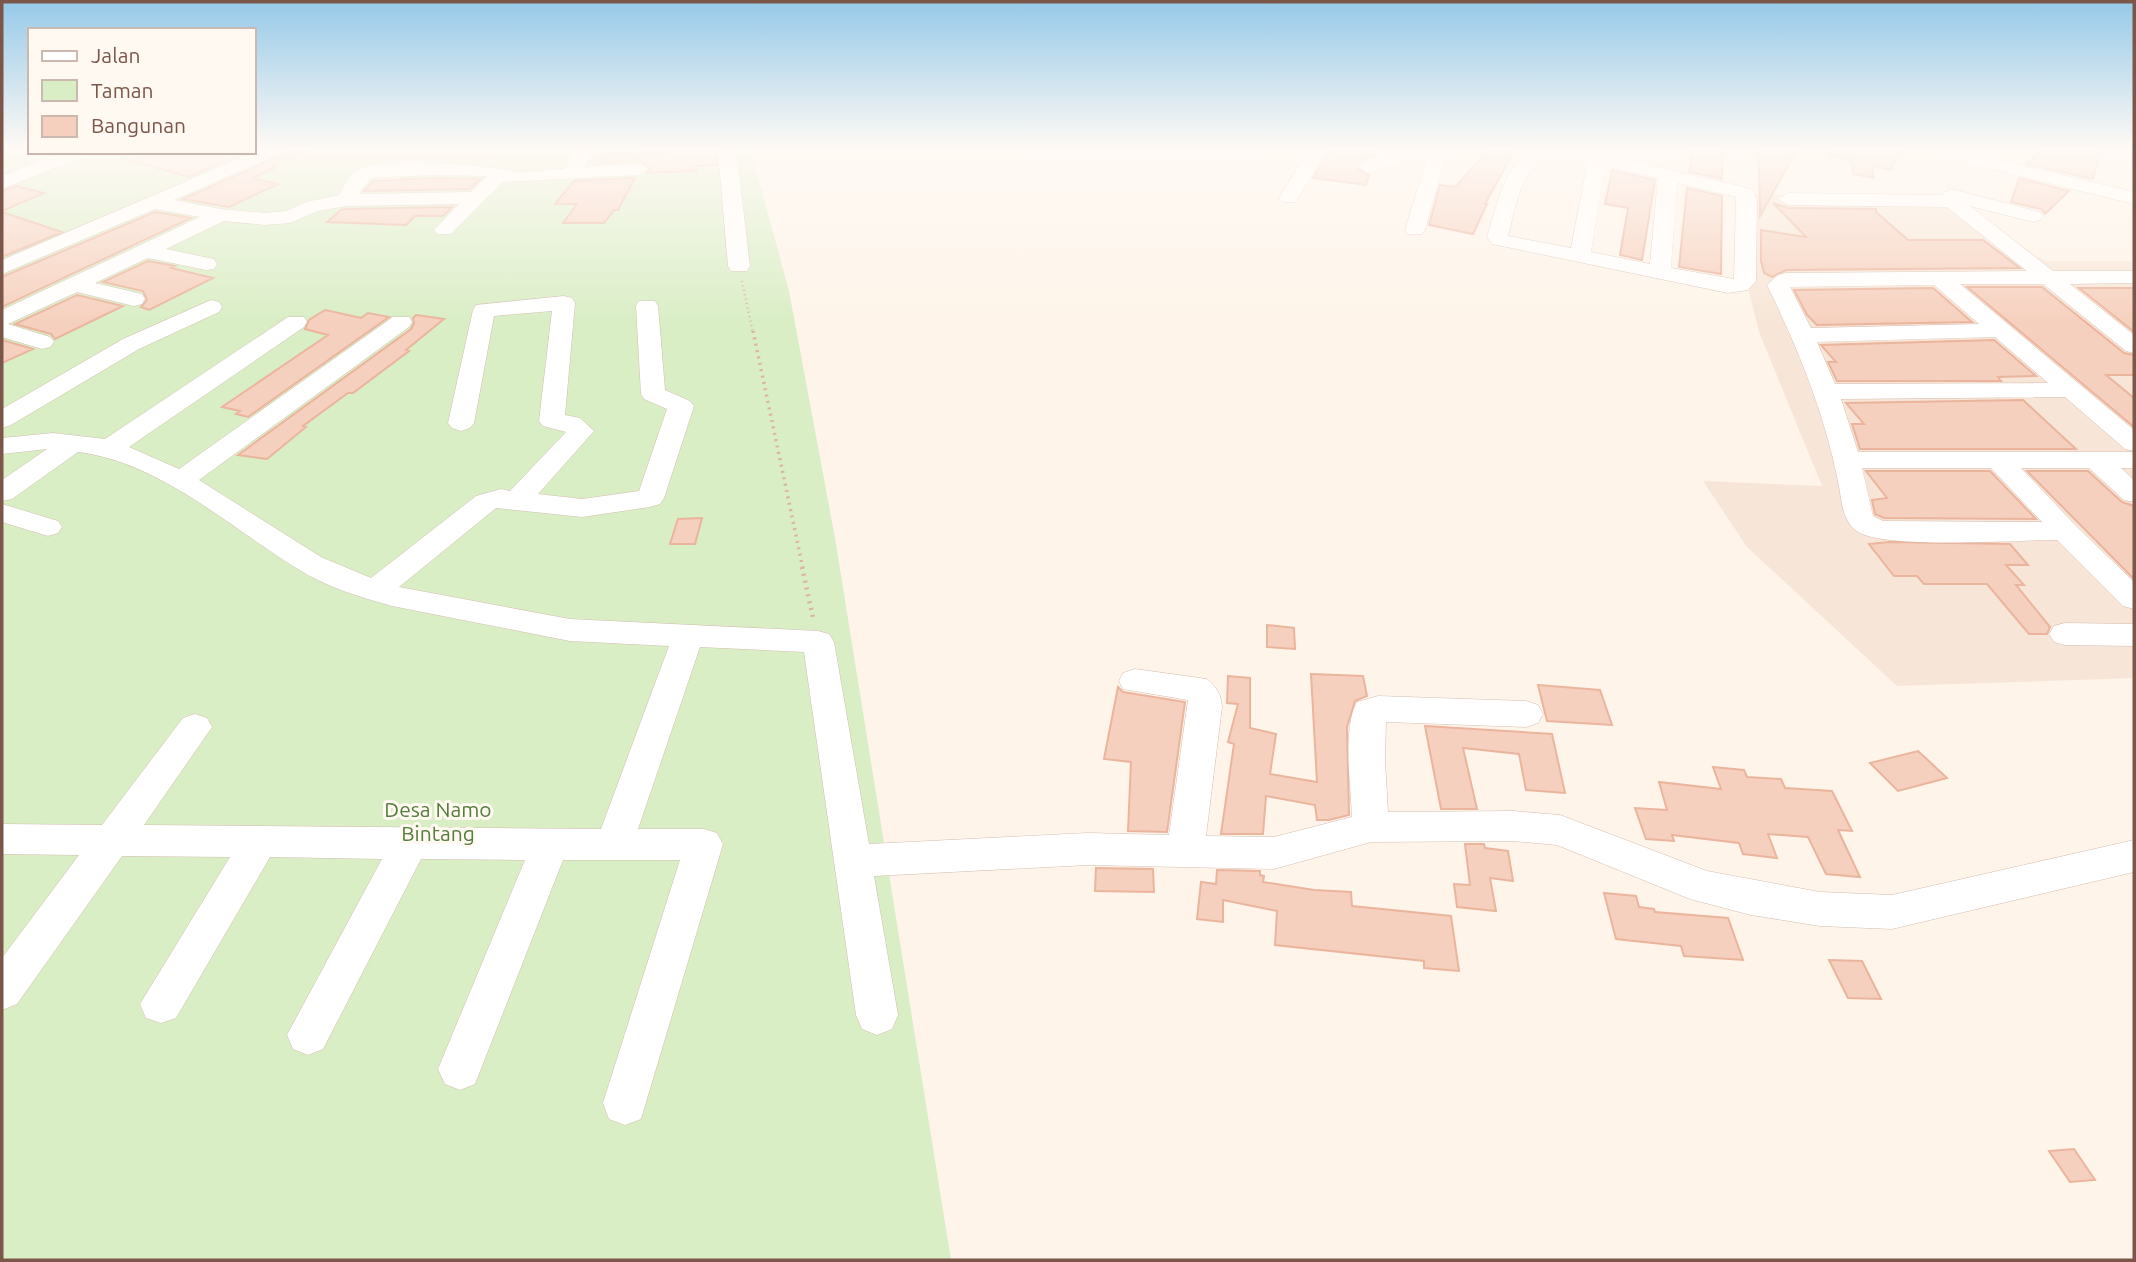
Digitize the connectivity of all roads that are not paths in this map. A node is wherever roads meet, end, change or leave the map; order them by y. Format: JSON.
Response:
{"nodes":[{"id":1,"x":140,"y":207,"type":"edge"},
{"id":2,"x":177,"y":207,"type":"edge"},
{"id":3,"x":311,"y":207,"type":"edge"},
{"id":4,"x":466,"y":207,"type":"edge"},
{"id":5,"x":733,"y":207,"type":"edge"},
{"id":6,"x":1422,"y":207,"type":"edge"},
{"id":7,"x":1507,"y":207,"type":"edge"},
{"id":8,"x":1589,"y":207,"type":"edge"},
{"id":9,"x":1665,"y":207,"type":"edge"},
{"id":10,"x":1745,"y":207,"type":"edge"},
{"id":11,"x":1981,"y":207,"type":"edge"},
{"id":12,"x":2013,"y":207,"type":"edge"},
{"id":13,"x":221,"y":215,"type":"junction"},
{"id":14,"x":2033,"y":216,"type":"dead end"},
{"id":15,"x":444,"y":230,"type":"dead end"},
{"id":16,"x":1415,"y":230,"type":"dead end"},
{"id":17,"x":145,"y":251,"type":"junction"},
{"id":18,"x":1580,"y":256,"type":"junction"},
{"id":19,"x":205,"y":264,"type":"dead end"},
{"id":20,"x":1845,"y":265,"type":"dead end"},
{"id":21,"x":739,"y":266,"type":"road end"},
{"id":22,"x":2,"y":268,"type":"edge"},
{"id":23,"x":2036,"y":270,"type":"junction"},
{"id":24,"x":1660,"y":271,"type":"junction"},
{"id":25,"x":2134,"y":277,"type":"edge"},
{"id":26,"x":1939,"y":278,"type":"junction"},
{"id":27,"x":76,"y":285,"type":"junction"},
{"id":28,"x":134,"y":299,"type":"dead end"},
{"id":29,"x":647,"y":306,"type":"dead end"},
{"id":30,"x":211,"y":307,"type":"dead end"},
{"id":31,"x":2,"y":319,"type":"edge"},
{"id":32,"x":296,"y":322,"type":"dead end"},
{"id":33,"x":401,"y":322,"type":"dead end"},
{"id":34,"x":2109,"y":327,"type":"junction"},
{"id":35,"x":2134,"y":327,"type":"edge"},
{"id":36,"x":2,"y":330,"type":"edge"},
{"id":37,"x":2000,"y":330,"type":"junction"},
{"id":38,"x":1804,"y":335,"type":"junction"},
{"id":39,"x":43,"y":342,"type":"dead end"},
{"id":40,"x":2134,"y":346,"type":"edge"},
{"id":41,"x":2071,"y":390,"type":"junction"},
{"id":42,"x":1826,"y":392,"type":"junction"},
{"id":43,"x":2,"y":420,"type":"edge"},
{"id":44,"x":461,"y":424,"type":"dead end"},
{"id":45,"x":75,"y":442,"type":"junction"},
{"id":46,"x":2134,"y":443,"type":"edge"},
{"id":47,"x":2,"y":446,"type":"edge"},
{"id":48,"x":110,"y":448,"type":"junction"},
{"id":49,"x":1997,"y":459,"type":"junction"},
{"id":50,"x":2095,"y":459,"type":"junction"},
{"id":51,"x":1847,"y":460,"type":"junction"},
{"id":52,"x":2134,"y":460,"type":"edge"},
{"id":53,"x":181,"y":480,"type":"junction"},
{"id":54,"x":2,"y":493,"type":"edge"},
{"id":55,"x":2134,"y":494,"type":"edge"},
{"id":56,"x":517,"y":500,"type":"junction"},
{"id":57,"x":2,"y":513,"type":"edge"},
{"id":58,"x":48,"y":527,"type":"dead end"},
{"id":59,"x":2064,"y":531,"type":"junction"},
{"id":60,"x":375,"y":590,"type":"junction"},
{"id":61,"x":2134,"y":599,"type":"edge"},
{"id":62,"x":2065,"y":634,"type":"dead end"},
{"id":63,"x":2134,"y":635,"type":"edge"},
{"id":64,"x":688,"y":636,"type":"junction"},
{"id":65,"x":1135,"y":681,"type":"dead end"},
{"id":66,"x":1526,"y":714,"type":"dead end"},
{"id":67,"x":195,"y":727,"type":"dead end"},
{"id":68,"x":1371,"y":827,"type":"junction"},
{"id":69,"x":2,"y":839,"type":"edge"},
{"id":70,"x":112,"y":842,"type":"junction"},
{"id":71,"x":259,"y":843,"type":"junction"},
{"id":72,"x":410,"y":843,"type":"junction"},
{"id":73,"x":614,"y":844,"type":"junction"},
{"id":74,"x":550,"y":845,"type":"junction"},
{"id":75,"x":1186,"y":850,"type":"junction"},
{"id":76,"x":2134,"y":856,"type":"edge"},
{"id":77,"x":852,"y":861,"type":"junction"},
{"id":78,"x":7,"y":978,"type":"edge"},
{"id":79,"x":161,"y":1004,"type":"dead end"},
{"id":80,"x":877,"y":1015,"type":"dead end"},
{"id":81,"x":308,"y":1035,"type":"dead end"},
{"id":82,"x":460,"y":1069,"type":"dead end"},
{"id":83,"x":625,"y":1103,"type":"dead end"}],
"edges":[{"from":1,"to":22,"type":"street"},
{"from":2,"to":13,"type":"street"},
{"from":3,"to":13,"type":"street"},
{"from":4,"to":15,"type":"street"},
{"from":5,"to":21,"type":"street"},
{"from":6,"to":16,"type":"street"},
{"from":7,"to":18,"type":"street"},
{"from":8,"to":18,"type":"street"},
{"from":9,"to":24,"type":"street"},
{"from":10,"to":24,"type":"street"},
{"from":11,"to":23,"type":"street"},
{"from":12,"to":14,"type":"street"},
{"from":13,"to":17,"type":"street"},
{"from":17,"to":19,"type":"street"},
{"from":17,"to":27,"type":"street"},
{"from":18,"to":24,"type":"street"},
{"from":20,"to":23,"type":"street"},
{"from":23,"to":25,"type":"street"},
{"from":23,"to":26,"type":"street"},
{"from":23,"to":34,"type":"street"},
{"from":26,"to":37,"type":"street"},
{"from":26,"to":38,"type":"street"},
{"from":27,"to":28,"type":"street"},
{"from":27,"to":31,"type":"street"},
{"from":29,"to":56,"type":"street"},
{"from":30,"to":43,"type":"street"},
{"from":32,"to":48,"type":"street"},
{"from":33,"to":53,"type":"street"},
{"from":34,"to":35,"type":"street"},
{"from":34,"to":40,"type":"street"},
{"from":36,"to":39,"type":"street"},
{"from":37,"to":38,"type":"street"},
{"from":37,"to":41,"type":"street"},
{"from":38,"to":42,"type":"street"},
{"from":41,"to":42,"type":"street"},
{"from":41,"to":46,"type":"street"},
{"from":42,"to":51,"type":"street"},
{"from":44,"to":56,"type":"street"},
{"from":45,"to":47,"type":"street"},
{"from":45,"to":48,"type":"street"},
{"from":45,"to":54,"type":"street"},
{"from":48,"to":53,"type":"street"},
{"from":49,"to":50,"type":"street"},
{"from":49,"to":51,"type":"street"},
{"from":49,"to":59,"type":"street"},
{"from":50,"to":52,"type":"street"},
{"from":50,"to":55,"type":"street"},
{"from":51,"to":59,"type":"street"},
{"from":53,"to":60,"type":"street"},
{"from":56,"to":60,"type":"street"},
{"from":57,"to":58,"type":"street"},
{"from":59,"to":61,"type":"street"},
{"from":60,"to":64,"type":"street"},
{"from":62,"to":63,"type":"street"},
{"from":64,"to":73,"type":"street"},
{"from":64,"to":77,"type":"street"},
{"from":65,"to":75,"type":"street"},
{"from":66,"to":68,"type":"street"},
{"from":67,"to":70,"type":"street"},
{"from":68,"to":75,"type":"street"},
{"from":68,"to":76,"type":"street"},
{"from":69,"to":70,"type":"street"},
{"from":70,"to":71,"type":"street"},
{"from":70,"to":78,"type":"street"},
{"from":71,"to":72,"type":"street"},
{"from":71,"to":79,"type":"street"},
{"from":72,"to":74,"type":"street"},
{"from":72,"to":81,"type":"street"},
{"from":73,"to":74,"type":"street"},
{"from":73,"to":83,"type":"street"},
{"from":74,"to":82,"type":"street"},
{"from":75,"to":77,"type":"street"},
{"from":77,"to":80,"type":"street"}]}
